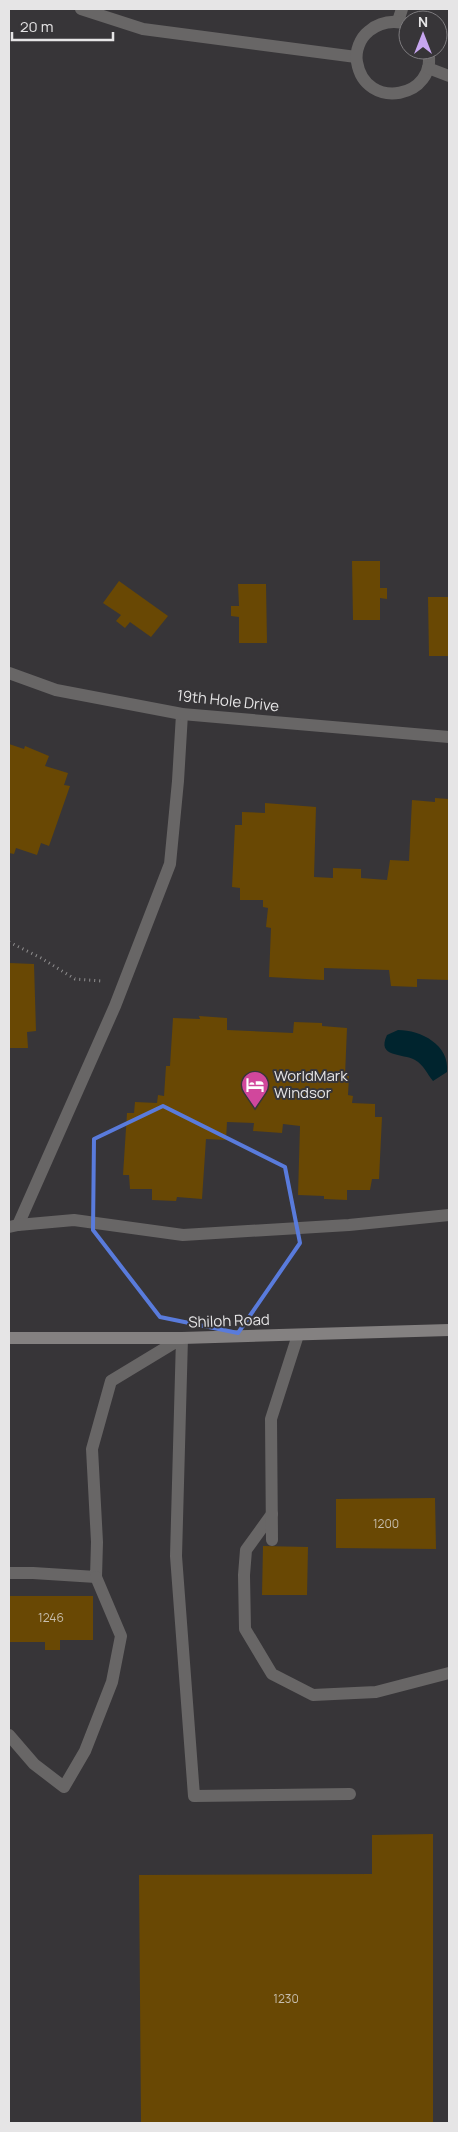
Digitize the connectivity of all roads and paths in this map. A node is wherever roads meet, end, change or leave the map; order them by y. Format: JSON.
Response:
{"nodes":[{"id":1,"x":80,"y":9,"type":"edge"},
{"id":2,"x":398,"y":19,"type":"edge"},
{"id":3,"x":356,"y":57,"type":"junction"},
{"id":4,"x":428,"y":60,"type":"edge"},
{"id":5,"x":428,"y":68,"type":"junction"},
{"id":6,"x":449,"y":76,"type":"edge"},
{"id":7,"x":9,"y":673,"type":"edge"},
{"id":8,"x":182,"y":714,"type":"junction"},
{"id":9,"x":449,"y":737,"type":"edge"},
{"id":10,"x":9,"y":942,"type":"edge"},
{"id":11,"x":124,"y":983,"type":"junction"},
{"id":12,"x":449,"y":1215,"type":"edge"},
{"id":13,"x":13,"y":1226,"type":"edge"},
{"id":14,"x":449,"y":1330,"type":"edge"},
{"id":15,"x":298,"y":1335,"type":"junction"},
{"id":16,"x":9,"y":1338,"type":"edge"},
{"id":17,"x":182,"y":1338,"type":"junction"},
{"id":18,"x":272,"y":1514,"type":"junction"},
{"id":19,"x":272,"y":1540,"type":"dead end"},
{"id":20,"x":9,"y":1574,"type":"edge"},
{"id":21,"x":96,"y":1577,"type":"junction"},
{"id":22,"x":449,"y":1672,"type":"edge"},
{"id":23,"x":9,"y":1736,"type":"edge"},
{"id":24,"x":350,"y":1794,"type":"dead end"}],
"edges":[{"from":1,"to":3,"type":"street"},
{"from":2,"to":3,"type":"street"},
{"from":3,"to":5,"type":"street"},
{"from":4,"to":5,"type":"street"},
{"from":5,"to":6,"type":"street"},
{"from":7,"to":8,"type":"street","name":"19th Hole Drive"},
{"from":8,"to":9,"type":"street","name":"19th Hole Drive"},
{"from":8,"to":11,"type":"street"},
{"from":10,"to":11,"type":"path"},
{"from":11,"to":13,"type":"street"},
{"from":12,"to":13,"type":"street"},
{"from":14,"to":15,"type":"main road","name":"Shiloh Road"},
{"from":15,"to":17,"type":"main road","name":"Shiloh Road"},
{"from":15,"to":18,"type":"street"},
{"from":16,"to":17,"type":"main road","name":"Shiloh Road"},
{"from":17,"to":21,"type":"street"},
{"from":17,"to":24,"type":"street"},
{"from":18,"to":19,"type":"street"},
{"from":18,"to":22,"type":"street"},
{"from":20,"to":21,"type":"street"},
{"from":21,"to":23,"type":"street"}]}
